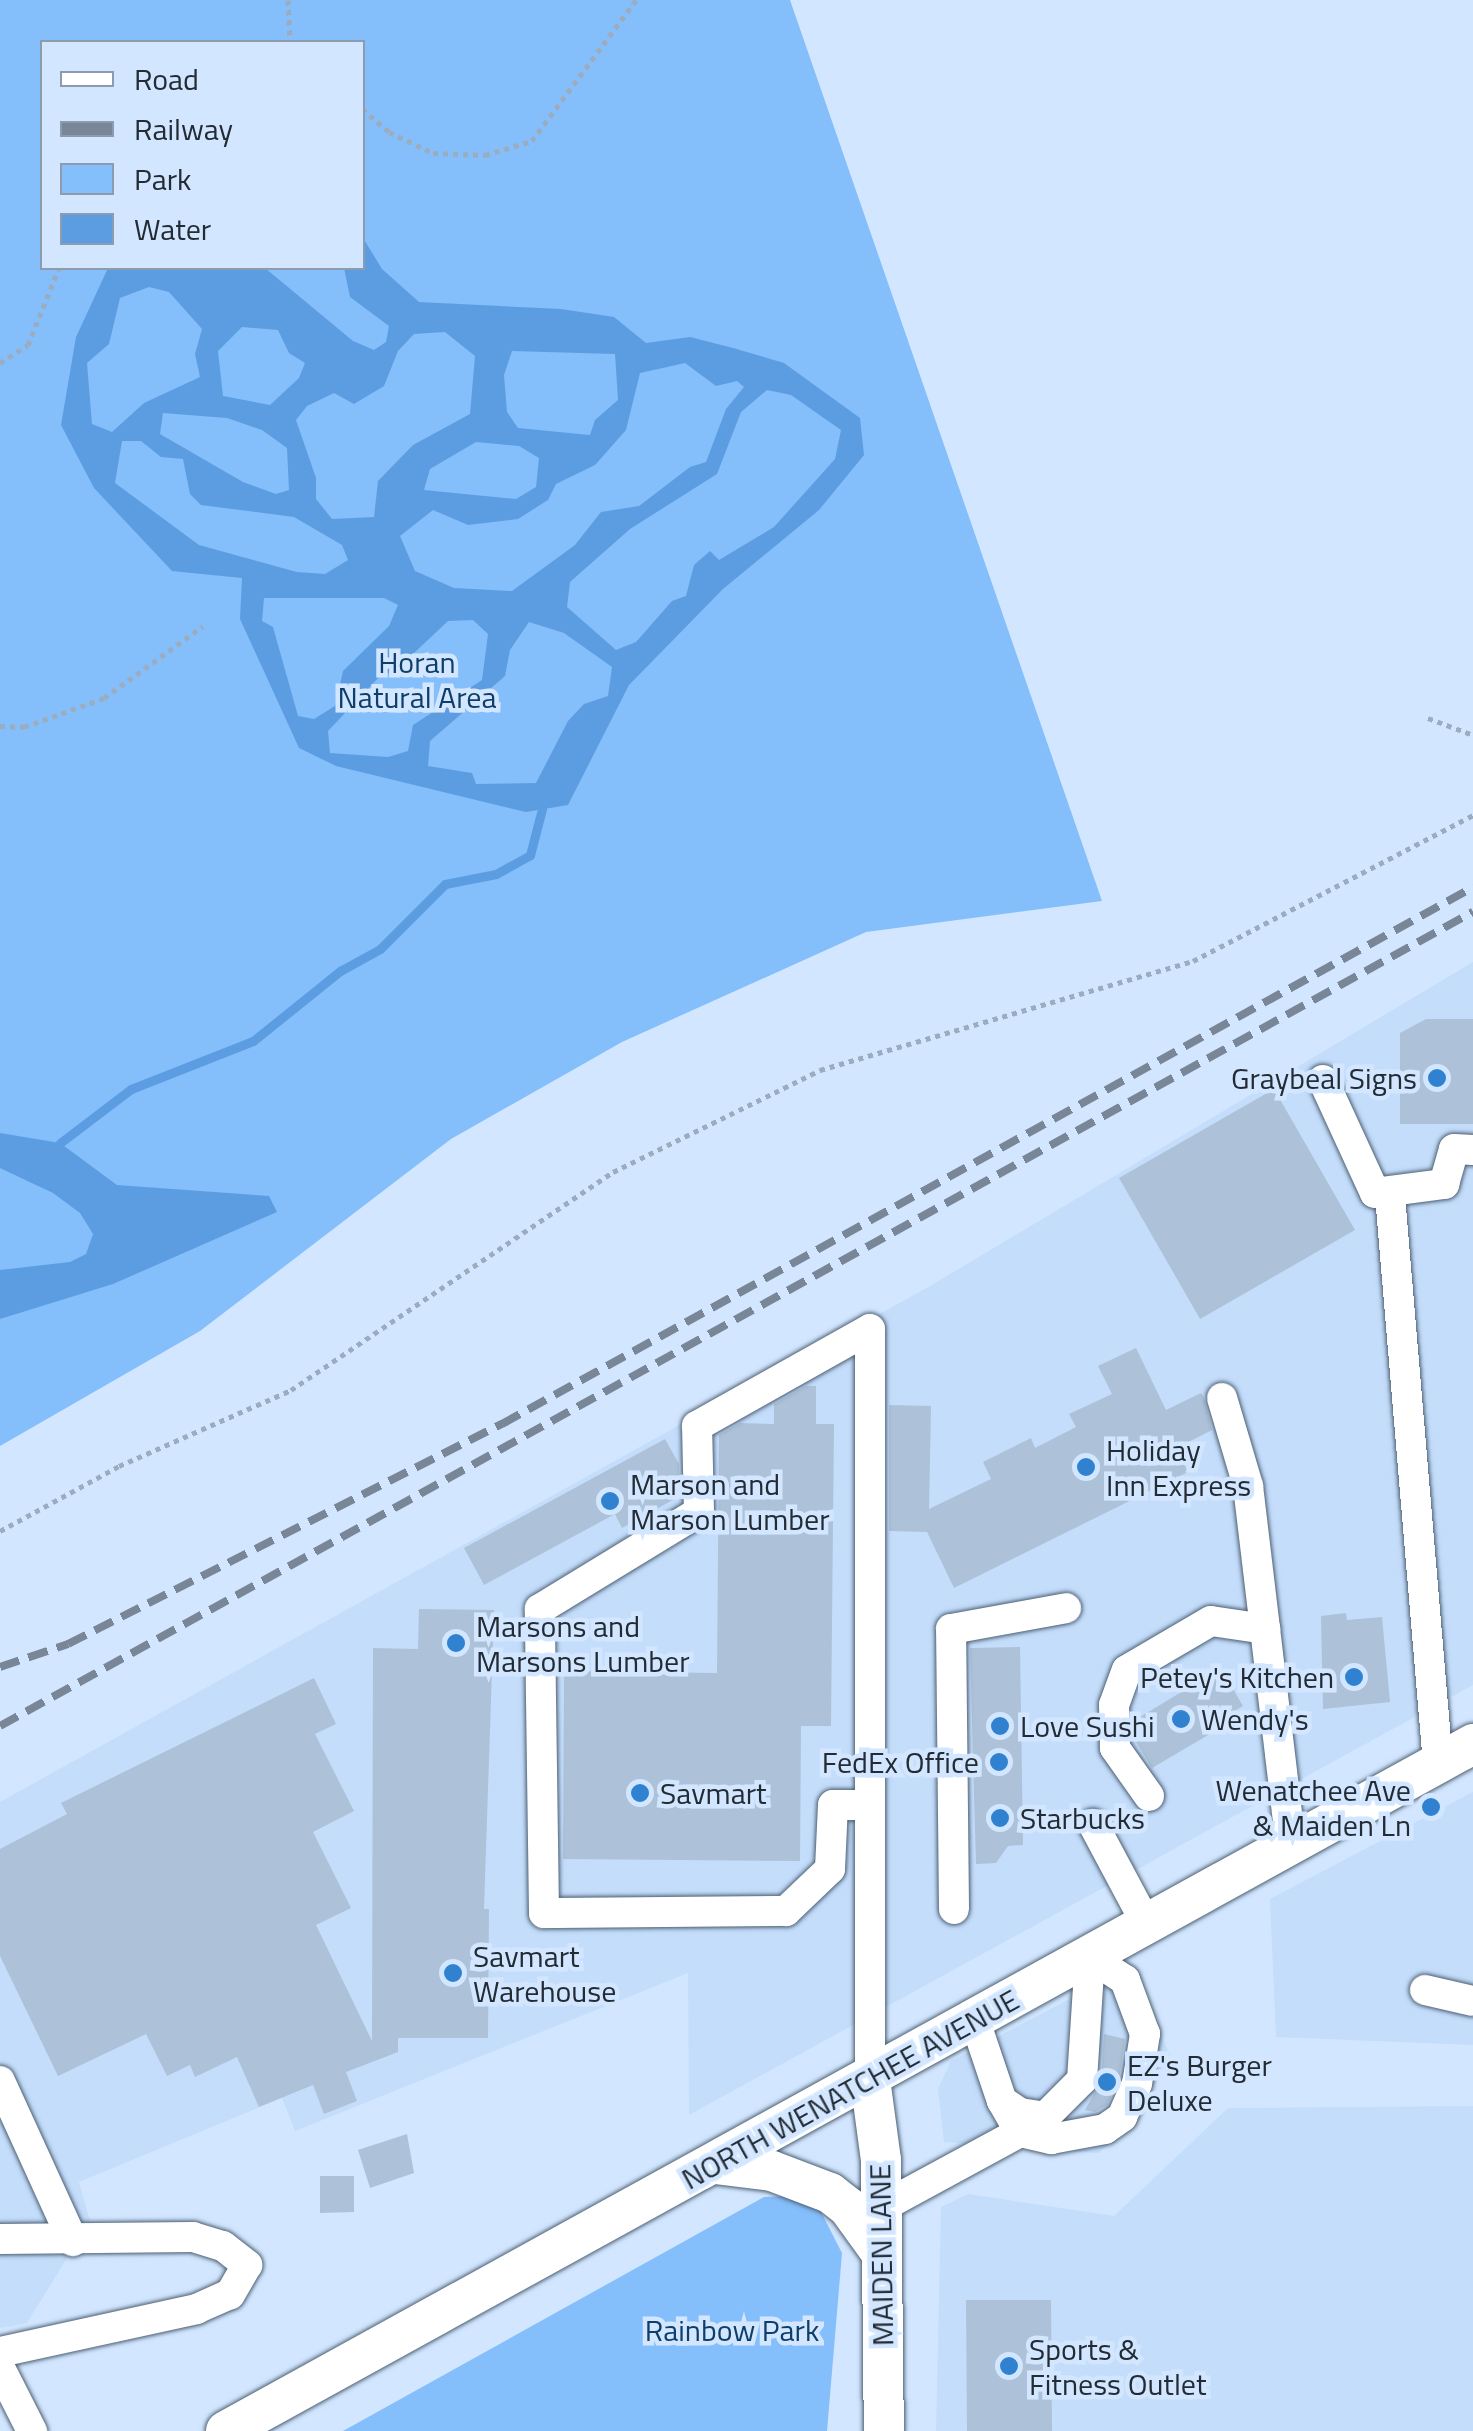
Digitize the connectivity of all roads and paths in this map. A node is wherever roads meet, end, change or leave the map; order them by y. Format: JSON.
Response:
{"nodes":[{"id":1,"x":288,"y":0,"type":"edge"},
{"id":2,"x":636,"y":0,"type":"edge"},
{"id":3,"x":289,"y":40,"type":"edge"},
{"id":4,"x":365,"y":111,"type":"edge"},
{"id":5,"x":59,"y":270,"type":"edge"},
{"id":6,"x":0,"y":363,"type":"edge"},
{"id":7,"x":203,"y":626,"type":"dead end"},
{"id":8,"x":1428,"y":718,"type":"dead end"},
{"id":9,"x":0,"y":726,"type":"edge"},
{"id":10,"x":1473,"y":736,"type":"edge"},
{"id":11,"x":1473,"y":816,"type":"edge"},
{"id":12,"x":1323,"y":1080,"type":"dead end"},
{"id":13,"x":1473,"y":1150,"type":"edge"},
{"id":14,"x":1390,"y":1196,"type":"junction"},
{"id":15,"x":1222,"y":1398,"type":"dead end"},
{"id":16,"x":0,"y":1531,"type":"edge"},
{"id":17,"x":1066,"y":1608,"type":"dead end"},
{"id":18,"x":1265,"y":1628,"type":"junction"},
{"id":19,"x":1473,"y":1744,"type":"edge"},
{"id":20,"x":1438,"y":1764,"type":"junction"},
{"id":21,"x":1149,"y":1796,"type":"dead end"},
{"id":22,"x":870,"y":1805,"type":"junction"},
{"id":23,"x":1094,"y":1824,"type":"dead end"},
{"id":24,"x":1291,"y":1846,"type":"junction"},
{"id":25,"x":954,"y":1909,"type":"dead end"},
{"id":26,"x":1147,"y":1925,"type":"junction"},
{"id":27,"x":1090,"y":1957,"type":"junction"},
{"id":28,"x":1424,"y":1990,"type":"dead end"},
{"id":29,"x":1473,"y":2001,"type":"edge"},
{"id":30,"x":974,"y":2021,"type":"junction"},
{"id":31,"x":870,"y":2079,"type":"junction"},
{"id":32,"x":0,"y":2081,"type":"edge"},
{"id":33,"x":1002,"y":2101,"type":"junction"},
{"id":34,"x":1020,"y":2132,"type":"junction"},
{"id":35,"x":715,"y":2164,"type":"junction"},
{"id":36,"x":882,"y":2206,"type":"junction"},
{"id":37,"x":0,"y":2239,"type":"edge"},
{"id":38,"x":73,"y":2241,"type":"junction"},
{"id":39,"x":882,"y":2254,"type":"junction"},
{"id":40,"x":0,"y":2352,"type":"edge"},
{"id":41,"x":0,"y":2368,"type":"edge"},
{"id":42,"x":29,"y":2430,"type":"edge"},
{"id":43,"x":226,"y":2431,"type":"edge"},
{"id":44,"x":884,"y":2431,"type":"edge"}],
"edges":[{"from":1,"to":3,"type":"path"},
{"from":2,"to":4,"type":"path"},
{"from":5,"to":6,"type":"path"},
{"from":7,"to":9,"type":"path"},
{"from":8,"to":10,"type":"path"},
{"from":11,"to":16,"type":"path"},
{"from":12,"to":14,"type":"street"},
{"from":13,"to":14,"type":"street"},
{"from":14,"to":20,"type":"street"},
{"from":15,"to":18,"type":"street"},
{"from":17,"to":25,"type":"street"},
{"from":18,"to":21,"type":"street"},
{"from":18,"to":24,"type":"street"},
{"from":19,"to":20,"type":"main road","name":"NORTH WENATCHEE AVENUE"},
{"from":20,"to":24,"type":"main road","name":"NORTH WENATCHEE AVENUE"},
{"from":22,"to":22,"type":"street"},
{"from":22,"to":31,"type":"street"},
{"from":23,"to":26,"type":"street"},
{"from":24,"to":26,"type":"main road","name":"NORTH WENATCHEE AVENUE"},
{"from":26,"to":27,"type":"main road","name":"NORTH WENATCHEE AVENUE"},
{"from":27,"to":30,"type":"main road","name":"NORTH WENATCHEE AVENUE"},
{"from":27,"to":33,"type":"street"},
{"from":27,"to":34,"type":"street"},
{"from":28,"to":29,"type":"street"},
{"from":30,"to":31,"type":"main road","name":"NORTH WENATCHEE AVENUE"},
{"from":30,"to":33,"type":"street"},
{"from":31,"to":35,"type":"main road","name":"NORTH WENATCHEE AVENUE"},
{"from":31,"to":36,"type":"main road","name":"MAIDEN LANE"},
{"from":32,"to":38,"type":"street"},
{"from":33,"to":34,"type":"street"},
{"from":34,"to":36,"type":"street"},
{"from":35,"to":39,"type":"main road"},
{"from":35,"to":43,"type":"main road","name":"NORTH WENATCHEE AVENUE"},
{"from":36,"to":39,"type":"main road","name":"MAIDEN LANE"},
{"from":37,"to":38,"type":"street"},
{"from":38,"to":40,"type":"street"},
{"from":39,"to":44,"type":"main road","name":"MAIDEN LANE"},
{"from":41,"to":42,"type":"street"}]}
